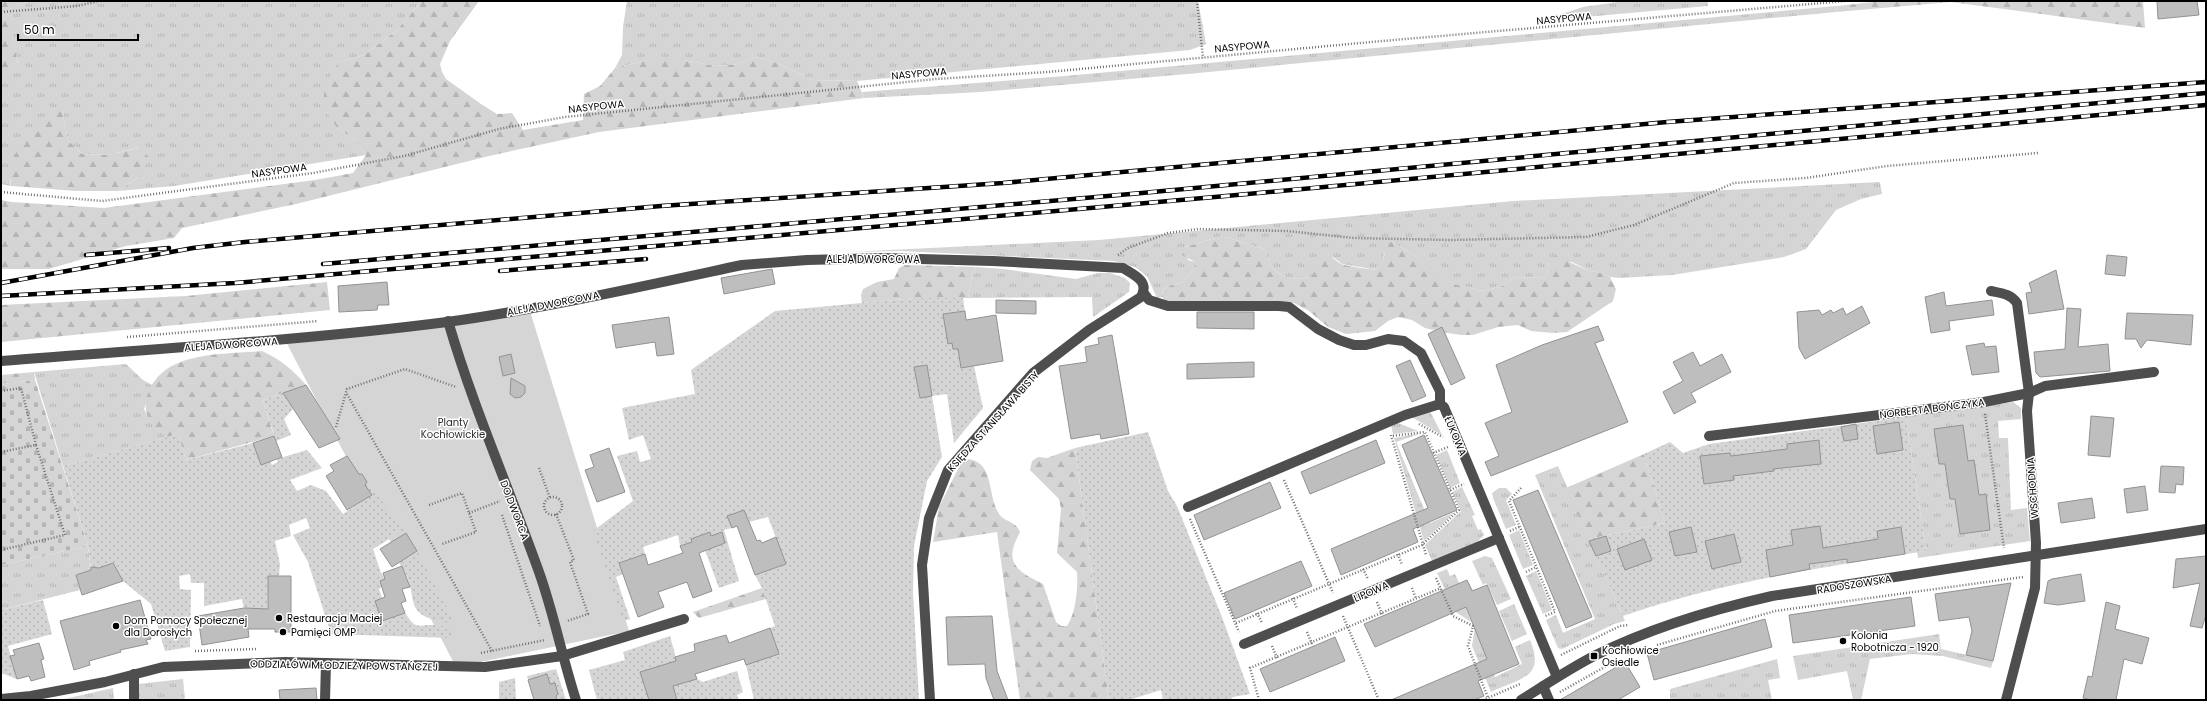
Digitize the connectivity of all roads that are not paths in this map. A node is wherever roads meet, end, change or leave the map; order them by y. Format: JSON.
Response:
{"nodes":[{"id":1,"x":1991,"y":291,"type":"dead end"},
{"id":2,"x":1143,"y":292,"type":"junction"},
{"id":3,"x":448,"y":321,"type":"junction"},
{"id":4,"x":1,"y":361,"type":"edge"},
{"id":5,"x":2154,"y":372,"type":"dead end"},
{"id":6,"x":2029,"y":393,"type":"junction"},
{"id":7,"x":1440,"y":404,"type":"junction"},
{"id":8,"x":1709,"y":436,"type":"dead end"},
{"id":9,"x":1189,"y":510,"type":"road end"},
{"id":10,"x":2206,"y":529,"type":"edge"},
{"id":11,"x":1499,"y":538,"type":"junction"},
{"id":12,"x":2036,"y":556,"type":"junction"},
{"id":13,"x":684,"y":619,"type":"dead end"},
{"id":14,"x":1244,"y":644,"type":"road end"},
{"id":15,"x":562,"y":656,"type":"junction"},
{"id":16,"x":326,"y":663,"type":"junction"},
{"id":17,"x":134,"y":674,"type":"junction"},
{"id":18,"x":1557,"y":677,"type":"junction"},
{"id":19,"x":1543,"y":686,"type":"junction"},
{"id":20,"x":1,"y":699,"type":"edge"},
{"id":21,"x":1549,"y":699,"type":"edge"},
{"id":22,"x":134,"y":700,"type":"edge"},
{"id":23,"x":325,"y":700,"type":"edge"},
{"id":24,"x":576,"y":700,"type":"edge"},
{"id":25,"x":930,"y":700,"type":"edge"},
{"id":26,"x":1521,"y":700,"type":"edge"},
{"id":27,"x":2006,"y":700,"type":"edge"}],
"edges":[{"from":1,"to":6,"type":"street","name":"WSCHODNIA"},
{"from":2,"to":3,"type":"street","name":"ALEJA DWORCOWA"},
{"from":2,"to":7,"type":"street"},
{"from":2,"to":25,"type":"street","name":"KSIĘDZA STANISŁAWA BISTY"},
{"from":3,"to":4,"type":"street","name":"ALEJA DWORCOWA"},
{"from":3,"to":15,"type":"street","name":"DO DWORCA"},
{"from":5,"to":6,"type":"street","name":"NORBERTA BOŃCZYKA"},
{"from":6,"to":8,"type":"street","name":"NORBERTA BOŃCZYKA"},
{"from":6,"to":12,"type":"street","name":"WSCHODNIA"},
{"from":7,"to":9,"type":"street"},
{"from":7,"to":11,"type":"street","name":"ŁUKOWA"},
{"from":10,"to":12,"type":"street","name":"RADOSZOWSKA"},
{"from":11,"to":14,"type":"street","name":"LIPOWA"},
{"from":11,"to":18,"type":"street","name":"ŁUKOWA"},
{"from":12,"to":18,"type":"street","name":"RADOSZOWSKA"},
{"from":12,"to":27,"type":"street","name":"WSCHODNIA"},
{"from":13,"to":15,"type":"street","name":"ODDZIAŁÓW MŁODZIEŻY POWSTAŃCZEJ"},
{"from":15,"to":16,"type":"street","name":"ODDZIAŁÓW MŁODZIEŻY POWSTAŃCZEJ"},
{"from":15,"to":24,"type":"street","name":"DO DWORCA"},
{"from":16,"to":17,"type":"street","name":"ODDZIAŁÓW MŁODZIEŻY POWSTAŃCZEJ"},
{"from":16,"to":23,"type":"street"},
{"from":17,"to":20,"type":"street","name":"ODDZIAŁÓW MŁODZIEŻY POWSTAŃCZEJ"},
{"from":17,"to":22,"type":"street"},
{"from":18,"to":19,"type":"street","name":"RADOSZOWSKA"},
{"from":19,"to":21,"type":"street"},
{"from":19,"to":26,"type":"street","name":"RADOSZOWSKA"}]}
